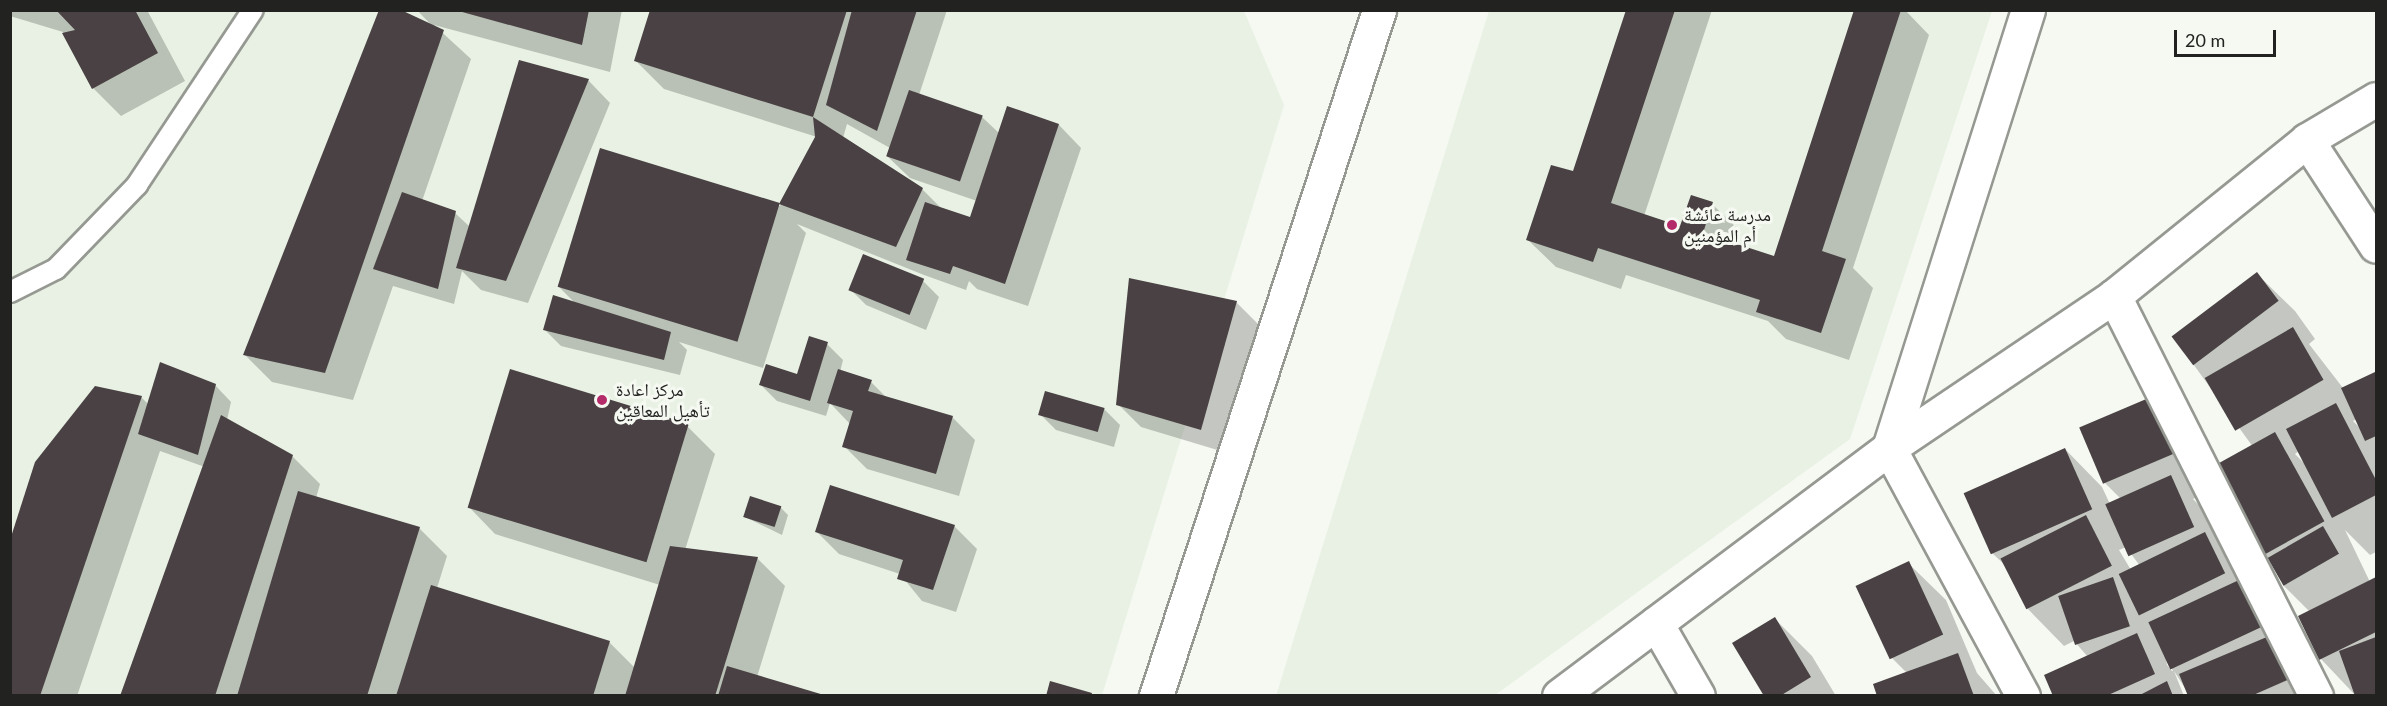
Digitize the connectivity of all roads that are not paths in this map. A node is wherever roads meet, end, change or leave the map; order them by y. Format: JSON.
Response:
{"nodes":[{"id":1,"x":253,"y":10,"type":"edge"},
{"id":2,"x":1379,"y":10,"type":"edge"},
{"id":3,"x":2028,"y":10,"type":"edge"},
{"id":4,"x":2376,"y":99,"type":"edge"},
{"id":5,"x":2307,"y":140,"type":"junction"},
{"id":6,"x":2376,"y":246,"type":"edge"},
{"id":7,"x":10,"y":292,"type":"edge"},
{"id":8,"x":2114,"y":296,"type":"junction"},
{"id":9,"x":1889,"y":448,"type":"junction"},
{"id":10,"x":1656,"y":622,"type":"junction"},
{"id":11,"x":1156,"y":696,"type":"edge"},
{"id":12,"x":1559,"y":696,"type":"edge"},
{"id":13,"x":1698,"y":696,"type":"edge"},
{"id":14,"x":2023,"y":696,"type":"edge"},
{"id":15,"x":2316,"y":696,"type":"edge"}],
"edges":[{"from":1,"to":7,"type":"lane"},
{"from":2,"to":11,"type":"street"},
{"from":3,"to":9,"type":"street"},
{"from":4,"to":5,"type":"street"},
{"from":5,"to":6,"type":"street"},
{"from":5,"to":8,"type":"street"},
{"from":8,"to":9,"type":"street"},
{"from":8,"to":15,"type":"street"},
{"from":9,"to":10,"type":"street"},
{"from":9,"to":14,"type":"street"},
{"from":10,"to":12,"type":"street"},
{"from":10,"to":13,"type":"street"}]}
